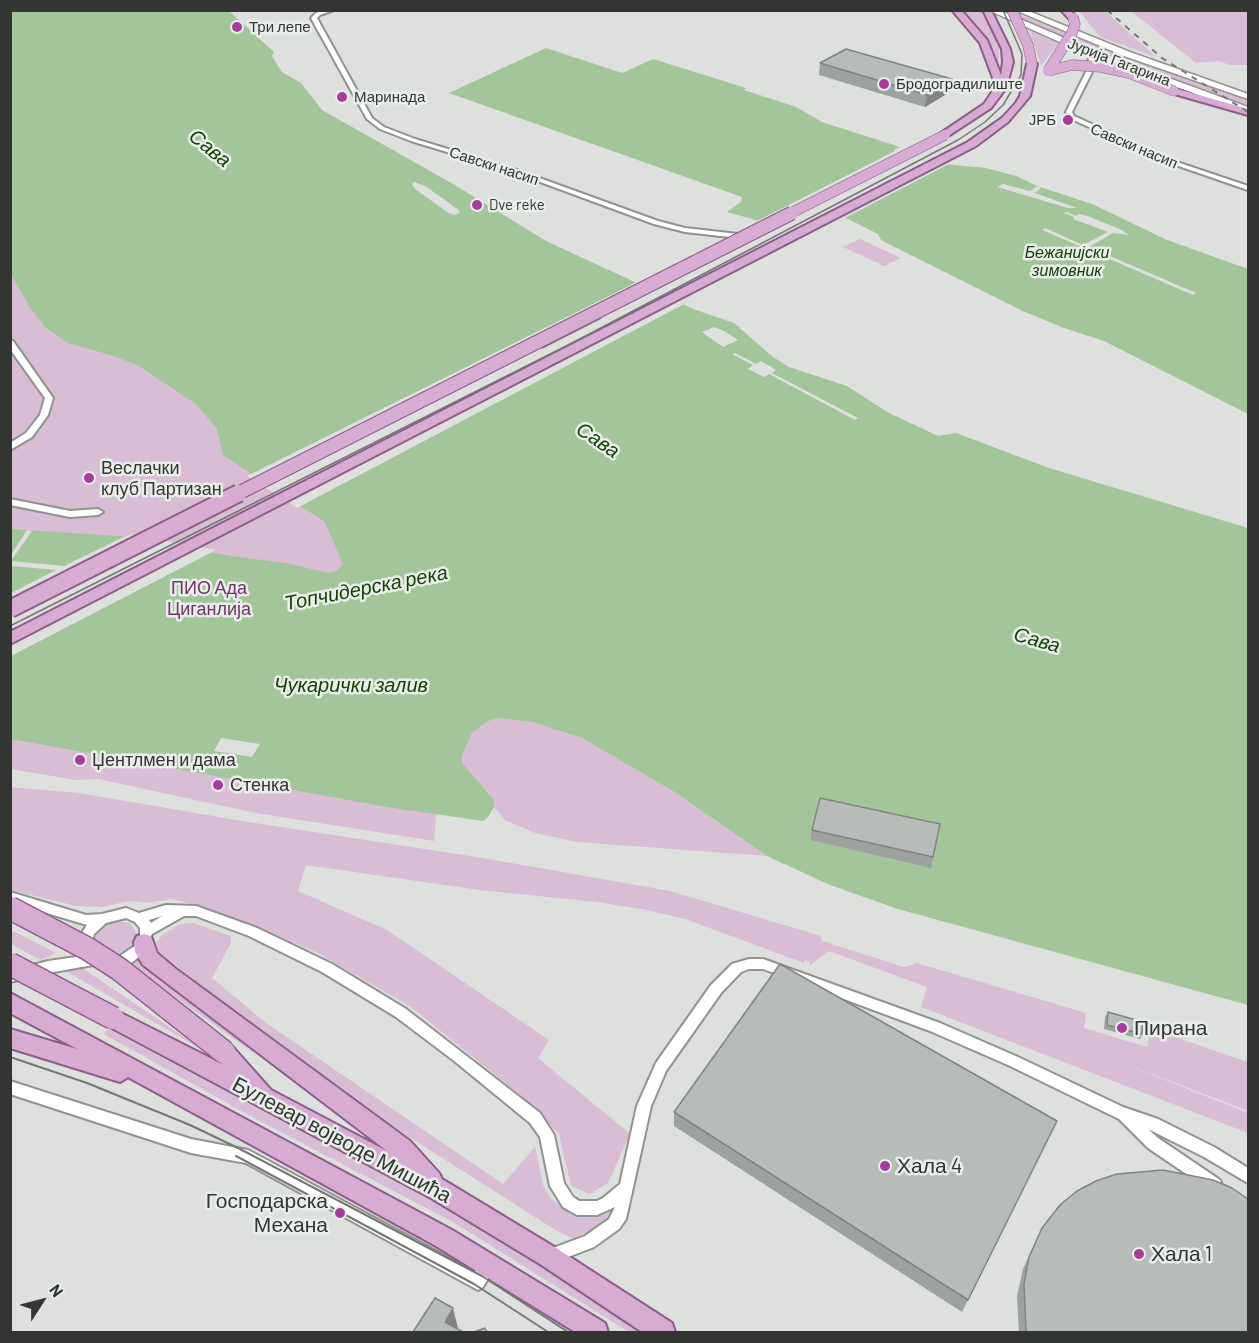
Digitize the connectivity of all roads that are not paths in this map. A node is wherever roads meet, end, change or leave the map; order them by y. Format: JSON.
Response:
{"nodes":[{"id":1,"x":332,"y":10,"type":"edge"},
{"id":2,"x":956,"y":10,"type":"edge"},
{"id":3,"x":989,"y":10,"type":"edge"},
{"id":4,"x":1012,"y":10,"type":"edge"},
{"id":5,"x":1018,"y":10,"type":"edge"},
{"id":6,"x":1065,"y":10,"type":"edge"},
{"id":7,"x":1092,"y":52,"type":"junction"},
{"id":8,"x":1133,"y":68,"type":"junction"},
{"id":9,"x":1090,"y":70,"type":"junction"},
{"id":10,"x":1048,"y":71,"type":"junction"},
{"id":11,"x":1001,"y":88,"type":"junction"},
{"id":12,"x":1025,"y":96,"type":"junction"},
{"id":13,"x":1248,"y":97,"type":"edge"},
{"id":14,"x":1248,"y":111,"type":"edge"},
{"id":15,"x":1248,"y":188,"type":"edge"},
{"id":16,"x":752,"y":237,"type":"dead end"},
{"id":17,"x":10,"y":343,"type":"edge"},
{"id":18,"x":10,"y":447,"type":"edge"},
{"id":19,"x":10,"y":502,"type":"edge"},
{"id":20,"x":98,"y":512,"type":"dead end"},
{"id":21,"x":10,"y":609,"type":"edge"},
{"id":22,"x":10,"y":639,"type":"edge"},
{"id":23,"x":10,"y":897,"type":"edge"},
{"id":24,"x":10,"y":908,"type":"edge"},
{"id":25,"x":184,"y":910,"type":"junction"},
{"id":26,"x":139,"y":918,"type":"junction"},
{"id":27,"x":102,"y":920,"type":"junction"},
{"id":28,"x":145,"y":937,"type":"junction"},
{"id":29,"x":86,"y":939,"type":"junction"},
{"id":30,"x":93,"y":960,"type":"junction"},
{"id":31,"x":10,"y":964,"type":"edge"},
{"id":32,"x":48,"y":967,"type":"junction"},
{"id":33,"x":10,"y":976,"type":"edge"},
{"id":34,"x":10,"y":1002,"type":"edge"},
{"id":35,"x":10,"y":1038,"type":"edge"},
{"id":36,"x":10,"y":1086,"type":"edge"},
{"id":37,"x":186,"y":1097,"type":"junction"},
{"id":38,"x":269,"y":1102,"type":"junction"},
{"id":39,"x":1120,"y":1113,"type":"junction"},
{"id":40,"x":1248,"y":1176,"type":"edge"},
{"id":41,"x":626,"y":1189,"type":"junction"},
{"id":42,"x":439,"y":1190,"type":"junction"},
{"id":43,"x":1229,"y":1195,"type":"edge"},
{"id":44,"x":548,"y":1256,"type":"junction"},
{"id":45,"x":489,"y":1264,"type":"junction"},
{"id":46,"x":596,"y":1332,"type":"edge"},
{"id":47,"x":663,"y":1332,"type":"edge"}],
"edges":[{"from":1,"to":16,"type":"street","name":"Савски насип"},
{"from":2,"to":11,"type":"main road"},
{"from":3,"to":7,"type":"main road","name":"Јурија Гагарина"},
{"from":3,"to":11,"type":"main road"},
{"from":4,"to":12,"type":"main road","bridge":true},
{"from":5,"to":13,"type":"main road","name":"Јурија Гагарина"},
{"from":6,"to":10,"type":"main road","bridge":true},
{"from":7,"to":8,"type":"main road","name":"Јурија Гагарина"},
{"from":7,"to":9,"type":"street","name":"Савски насип"},
{"from":8,"to":9,"type":"street"},
{"from":8,"to":14,"type":"main road","name":"Јурија Гагарина"},
{"from":9,"to":15,"type":"street","name":"Савски насип"},
{"from":10,"to":12,"type":"main road"},
{"from":10,"to":14,"type":"main road","bridge":true},
{"from":11,"to":21,"type":"main road","bridge":true},
{"from":12,"to":22,"type":"main road"},
{"from":17,"to":18,"type":"street"},
{"from":19,"to":20,"type":"street"},
{"from":23,"to":27,"type":"street"},
{"from":24,"to":38,"type":"main road","bridge":true},
{"from":25,"to":26,"type":"street"},
{"from":25,"to":28,"type":"street"},
{"from":25,"to":41,"type":"street"},
{"from":26,"to":27,"type":"street"},
{"from":26,"to":28,"type":"street"},
{"from":27,"to":29,"type":"street"},
{"from":28,"to":30,"type":"street"},
{"from":28,"to":42,"type":"main road"},
{"from":29,"to":30,"type":"street"},
{"from":29,"to":32,"type":"street"},
{"from":30,"to":32,"type":"street"},
{"from":31,"to":38,"type":"main road","name":"Булевар војводе Мишића","bridge":true},
{"from":32,"to":33,"type":"street"},
{"from":34,"to":37,"type":"main road","name":"Булевар војводе Мишића"},
{"from":35,"to":37,"type":"main road"},
{"from":36,"to":45,"type":"street"},
{"from":37,"to":45,"type":"main road","name":"Булевар војводе Мишића"},
{"from":38,"to":42,"type":"main road","name":"Булевар војводе Мишића"},
{"from":39,"to":40,"type":"street"},
{"from":39,"to":41,"type":"street"},
{"from":39,"to":43,"type":"street"},
{"from":41,"to":44,"type":"street"},
{"from":42,"to":44,"type":"main road","name":"Булевар војводе Мишића"},
{"from":44,"to":47,"type":"main road","name":"Булевар војводе Мишића"},
{"from":45,"to":46,"type":"main road","name":"Булевар војводе Мишића"}]}
